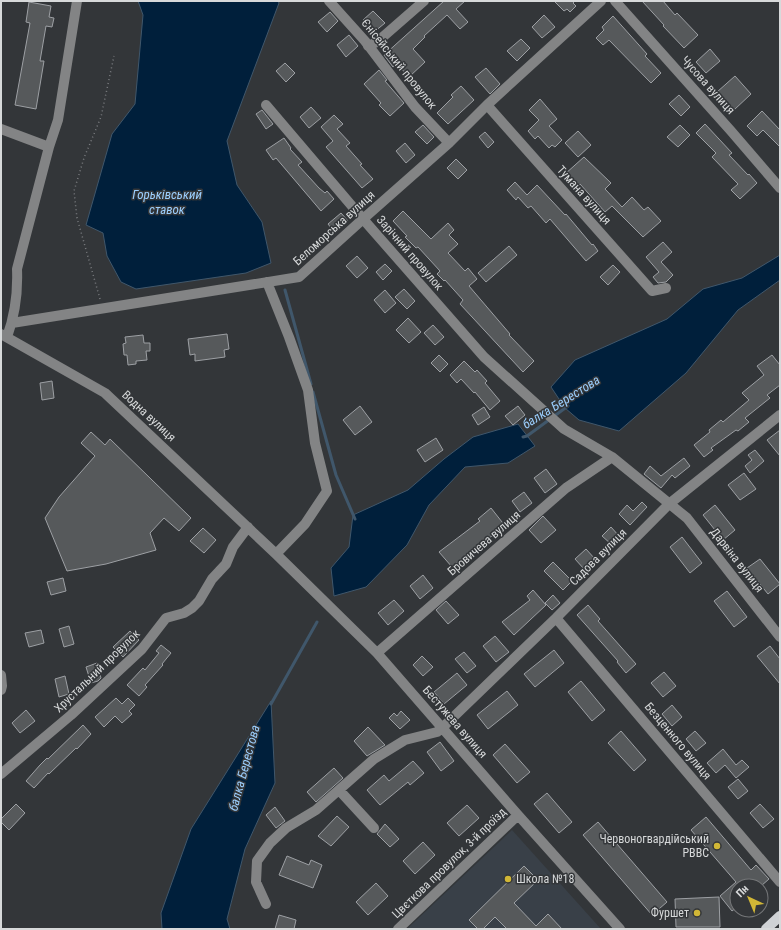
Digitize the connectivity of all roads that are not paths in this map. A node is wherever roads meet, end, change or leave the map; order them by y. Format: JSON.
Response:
{"nodes":[{"id":1,"x":77,"y":1,"type":"edge"},
{"id":2,"x":329,"y":1,"type":"edge"},
{"id":3,"x":424,"y":1,"type":"edge"},
{"id":4,"x":601,"y":1,"type":"edge"},
{"id":5,"x":615,"y":1,"type":"edge"},
{"id":6,"x":368,"y":46,"type":"junction"},
{"id":7,"x":266,"y":105,"type":"dead end"},
{"id":8,"x":487,"y":105,"type":"junction"},
{"id":9,"x":1,"y":129,"type":"edge"},
{"id":10,"x":450,"y":143,"type":"junction"},
{"id":11,"x":49,"y":147,"type":"junction"},
{"id":12,"x":780,"y":188,"type":"edge"},
{"id":13,"x":363,"y":219,"type":"junction"},
{"id":14,"x":267,"y":282,"type":"junction"},
{"id":15,"x":666,"y":288,"type":"dead end"},
{"id":16,"x":12,"y":323,"type":"junction"},
{"id":17,"x":4,"y":336,"type":"edge"},
{"id":18,"x":780,"y":415,"type":"edge"},
{"id":19,"x":612,"y":457,"type":"junction"},
{"id":20,"x":669,"y":504,"type":"junction"},
{"id":21,"x":248,"y":527,"type":"junction"},
{"id":22,"x":262,"y":540,"type":"joint"},
{"id":23,"x":276,"y":554,"type":"junction"},
{"id":24,"x":556,"y":618,"type":"junction"},
{"id":25,"x":780,"y":637,"type":"edge"},
{"id":26,"x":377,"y":653,"type":"junction"},
{"id":27,"x":1,"y":675,"type":"edge"},
{"id":28,"x":1,"y":690,"type":"edge"},
{"id":29,"x":442,"y":728,"type":"junction"},
{"id":30,"x":1,"y":774,"type":"edge"},
{"id":31,"x":339,"y":790,"type":"junction"},
{"id":32,"x":518,"y":815,"type":"junction"},
{"id":33,"x":374,"y":828,"type":"dead end"},
{"id":34,"x":780,"y":882,"type":"edge"},
{"id":35,"x":266,"y":904,"type":"dead end"},
{"id":36,"x":780,"y":916,"type":"edge"},
{"id":37,"x":398,"y":929,"type":"edge"},
{"id":38,"x":620,"y":929,"type":"edge"},
{"id":39,"x":766,"y":929,"type":"edge"}],
"edges":[{"from":1,"to":11,"type":"street"},
{"from":2,"to":6,"type":"street","name":"Єнісейський провулок"},
{"from":3,"to":6,"type":"street"},
{"from":4,"to":8,"type":"street","name":"Беломорська вулиця"},
{"from":5,"to":12,"type":"street","name":"Чусова вулиця"},
{"from":6,"to":10,"type":"street","name":"Єнісейський провулок"},
{"from":7,"to":13,"type":"street","name":"Зарічний провулок"},
{"from":8,"to":10,"type":"street","name":"Беломорська вулиця"},
{"from":8,"to":15,"type":"street","name":"Тумана вулиця"},
{"from":9,"to":11,"type":"street"},
{"from":10,"to":13,"type":"street","name":"Беломорська вулиця"},
{"from":11,"to":16,"type":"street"},
{"from":13,"to":14,"type":"street","name":"Беломорська вулиця"},
{"from":13,"to":19,"type":"street","name":"Зарічний провулок"},
{"from":14,"to":16,"type":"street","name":"Беломорська вулиця"},
{"from":14,"to":23,"type":"street"},
{"from":16,"to":17,"type":"street"},
{"from":17,"to":21,"type":"street","name":"Водна вулиця"},
{"from":18,"to":20,"type":"street","name":"Садова вулиця"},
{"from":19,"to":20,"type":"street","name":"Дарвіна вулиця"},
{"from":19,"to":26,"type":"street","name":"Бровичева вулиця"},
{"from":20,"to":24,"type":"street","name":"Садова вулиця"},
{"from":20,"to":25,"type":"street","name":"Дарвіна вулиця"},
{"from":21,"to":22,"type":"street","name":"Водна вулиця"},
{"from":21,"to":30,"type":"street","name":"Хрустальний провулок"},
{"from":22,"to":23,"type":"street","name":"Бестужева вулиця"},
{"from":23,"to":26,"type":"street","name":"Бестужева вулиця"},
{"from":24,"to":29,"type":"street","name":"Садова вулиця"},
{"from":24,"to":34,"type":"street","name":"Безценного вулиця"},
{"from":26,"to":29,"type":"street","name":"Бестужева вулиця"},
{"from":27,"to":28,"type":"street"},
{"from":29,"to":31,"type":"street"},
{"from":29,"to":32,"type":"street","name":"Бестужева вулиця"},
{"from":31,"to":33,"type":"street"},
{"from":31,"to":35,"type":"street"},
{"from":32,"to":37,"type":"street","name":"Цвєткова провулок, 3-й проїзд"},
{"from":32,"to":38,"type":"street","name":"Бестужева вулиця"},
{"from":36,"to":39,"type":"main road"}]}
